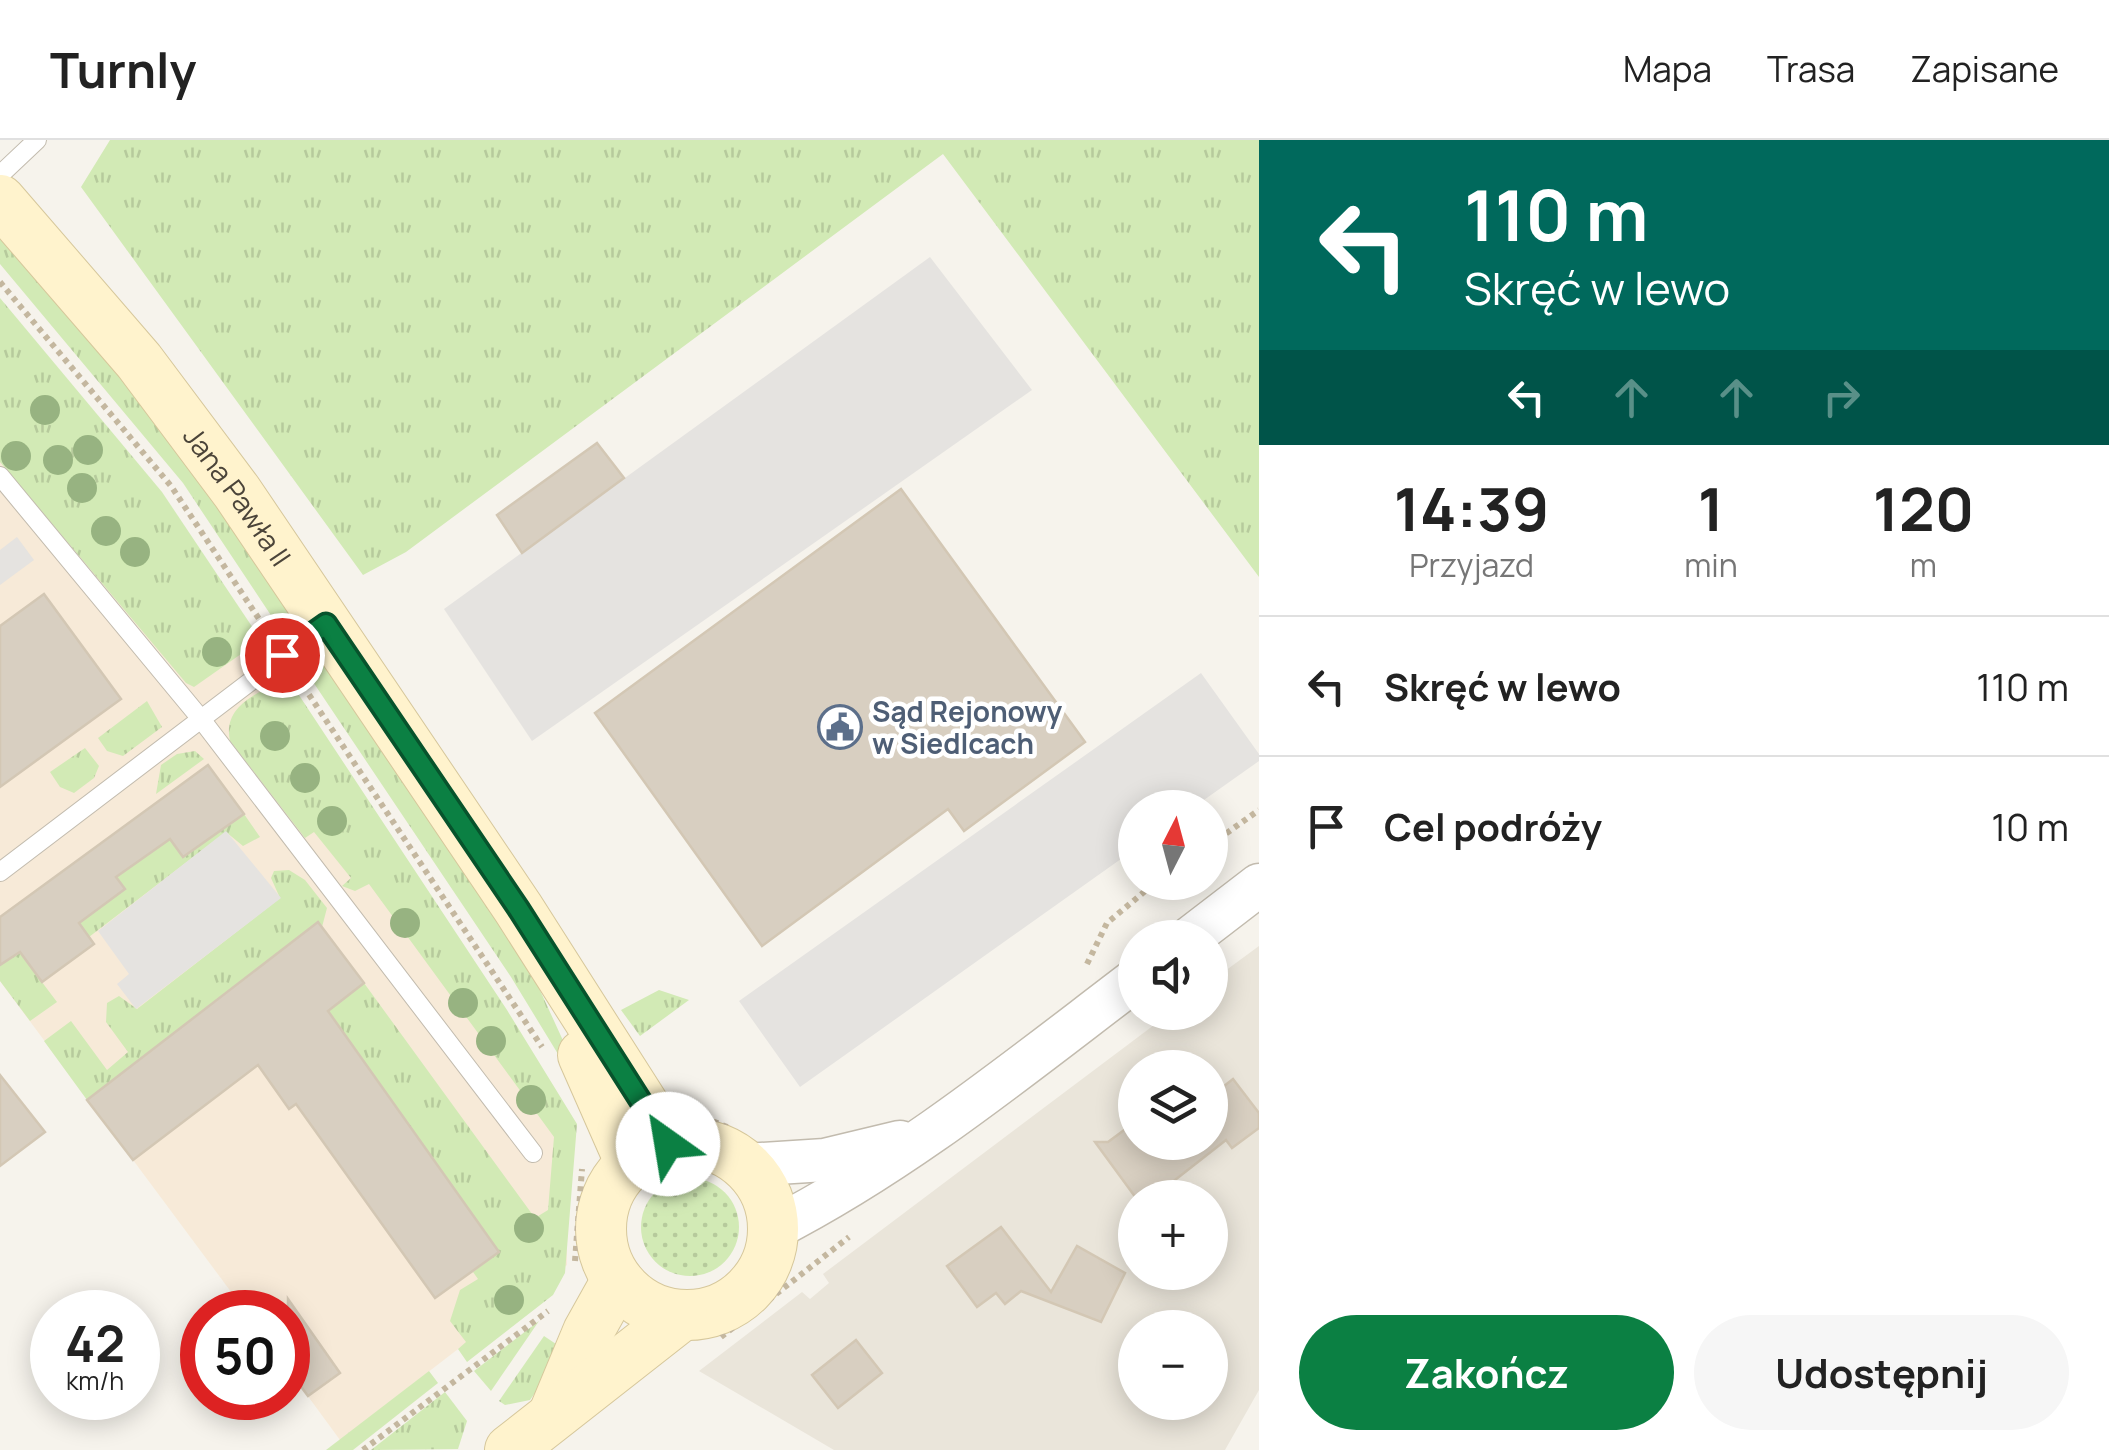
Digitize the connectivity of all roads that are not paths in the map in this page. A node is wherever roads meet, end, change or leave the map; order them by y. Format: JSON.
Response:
{"nodes":[{"id":1,"x":37,"y":140,"type":"edge"},
{"id":2,"x":0,"y":175,"type":"edge"},
{"id":3,"x":0,"y":200,"type":"edge"},
{"id":4,"x":0,"y":476,"type":"edge"},
{"id":5,"x":326,"y":624,"type":"junction"},
{"id":6,"x":201,"y":720,"type":"junction"},
{"id":7,"x":0,"y":872,"type":"edge"},
{"id":8,"x":1259,"y":885,"type":"edge"},
{"id":9,"x":1213,"y":920,"type":"edge"},
{"id":10,"x":1118,"y":993,"type":"edge"},
{"id":11,"x":920,"y":1137,"type":"junction"},
{"id":12,"x":665,"y":1141,"type":"junction"},
{"id":13,"x":742,"y":1148,"type":"junction"},
{"id":14,"x":533,"y":1153,"type":"dead end"},
{"id":15,"x":773,"y":1229,"type":"junction"},
{"id":16,"x":593,"y":1278,"type":"junction"},
{"id":17,"x":700,"y":1327,"type":"junction"},
{"id":18,"x":552,"y":1418,"type":"junction"},
{"id":19,"x":510,"y":1450,"type":"edge"}],
"edges":[{"from":1,"to":2,"type":"lane"},
{"from":3,"to":5,"type":"main road","name":"Jana Pawła II"},
{"from":4,"to":6,"type":"lane"},
{"from":5,"to":6,"type":"lane"},
{"from":5,"to":12,"type":"main road","name":"Jana Pawła II"},
{"from":6,"to":7,"type":"lane"},
{"from":6,"to":14,"type":"lane"},
{"from":8,"to":9,"type":"street"},
{"from":10,"to":11,"type":"street"},
{"from":11,"to":13,"type":"street"},
{"from":11,"to":15,"type":"street"},
{"from":12,"to":13,"type":"main road"},
{"from":12,"to":16,"type":"main road"},
{"from":13,"to":15,"type":"main road"},
{"from":15,"to":17,"type":"main road"},
{"from":16,"to":17,"type":"main road"},
{"from":16,"to":18,"type":"main road"},
{"from":17,"to":18,"type":"main road"},
{"from":18,"to":19,"type":"main road"}]}
